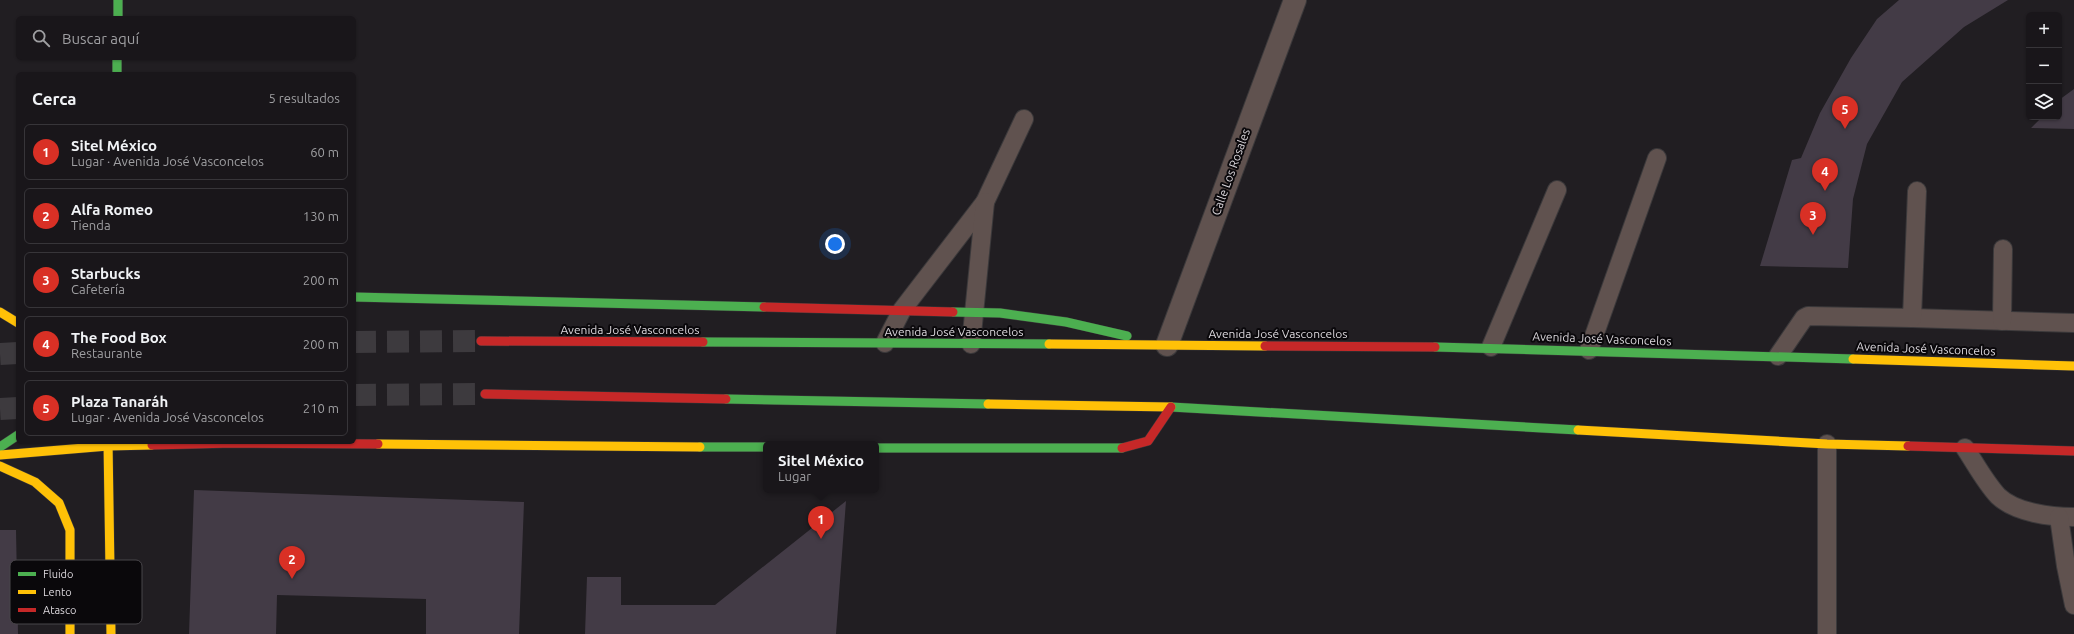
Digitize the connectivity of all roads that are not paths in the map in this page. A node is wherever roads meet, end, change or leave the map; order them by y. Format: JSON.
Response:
{"nodes":[{"id":1,"x":118,"y":0,"type":"edge"},
{"id":2,"x":1295,"y":0,"type":"edge"},
{"id":3,"x":118,"y":16,"type":"edge"},
{"id":4,"x":117,"y":60,"type":"edge"},
{"id":5,"x":117,"y":72,"type":"edge"},
{"id":6,"x":1024,"y":119,"type":"dead end"},
{"id":7,"x":1657,"y":158,"type":"dead end"},
{"id":8,"x":1557,"y":190,"type":"dead end"},
{"id":9,"x":1917,"y":191,"type":"dead end"},
{"id":10,"x":986,"y":202,"type":"junction"},
{"id":11,"x":2003,"y":249,"type":"dead end"},
{"id":12,"x":356,"y":297,"type":"edge"},
{"id":13,"x":902,"y":310,"type":"junction"},
{"id":14,"x":0,"y":312,"type":"edge"},
{"id":15,"x":973,"y":312,"type":"junction"},
{"id":16,"x":1912,"y":318,"type":"junction"},
{"id":17,"x":2002,"y":321,"type":"junction"},
{"id":18,"x":16,"y":322,"type":"edge"},
{"id":19,"x":2074,"y":323,"type":"edge"},
{"id":20,"x":481,"y":341,"type":"tunnel mouth"},
{"id":21,"x":885,"y":343,"type":"junction"},
{"id":22,"x":971,"y":344,"type":"junction"},
{"id":23,"x":1167,"y":345,"type":"junction"},
{"id":24,"x":1491,"y":347,"type":"junction"},
{"id":25,"x":1589,"y":350,"type":"junction"},
{"id":26,"x":1778,"y":356,"type":"junction"},
{"id":27,"x":2074,"y":366,"type":"edge"},
{"id":28,"x":485,"y":394,"type":"tunnel mouth"},
{"id":29,"x":1171,"y":407,"type":"junction"},
{"id":30,"x":16,"y":436,"type":"edge"},
{"id":31,"x":356,"y":443,"type":"edge"},
{"id":32,"x":98,"y":444,"type":"edge"},
{"id":33,"x":106,"y":444,"type":"edge"},
{"id":34,"x":1827,"y":444,"type":"junction"},
{"id":35,"x":0,"y":446,"type":"edge"},
{"id":36,"x":763,"y":447,"type":"edge"},
{"id":37,"x":879,"y":448,"type":"edge"},
{"id":38,"x":1965,"y":448,"type":"junction"},
{"id":39,"x":2074,"y":451,"type":"edge"},
{"id":40,"x":0,"y":456,"type":"edge"},
{"id":41,"x":0,"y":466,"type":"edge"},
{"id":42,"x":2067,"y":517,"type":"edge"},
{"id":43,"x":70,"y":560,"type":"edge"},
{"id":44,"x":109,"y":560,"type":"edge"},
{"id":45,"x":2074,"y":605,"type":"edge"},
{"id":46,"x":111,"y":624,"type":"edge"},
{"id":47,"x":111,"y":634,"type":"edge"},
{"id":48,"x":1827,"y":634,"type":"edge"}],
"edges":[{"from":1,"to":3,"type":"main road"},
{"from":2,"to":23,"type":"street","name":"Calle Los Rosales"},
{"from":4,"to":5,"type":"main road"},
{"from":6,"to":10,"type":"lane"},
{"from":7,"to":25,"type":"lane"},
{"from":8,"to":24,"type":"lane"},
{"from":9,"to":16,"type":"lane"},
{"from":10,"to":13,"type":"lane"},
{"from":10,"to":15,"type":"lane"},
{"from":11,"to":17,"type":"lane"},
{"from":12,"to":13,"type":"main road"},
{"from":13,"to":15,"type":"main road"},
{"from":13,"to":21,"type":"lane"},
{"from":14,"to":18,"type":"main road"},
{"from":15,"to":22,"type":"lane"},
{"from":15,"to":23,"type":"main road"},
{"from":16,"to":17,"type":"lane"},
{"from":16,"to":26,"type":"lane"},
{"from":17,"to":19,"type":"lane"},
{"from":20,"to":21,"type":"main road","name":"Avenida José Vasconcelos"},
{"from":21,"to":22,"type":"main road","name":"Avenida José Vasconcelos"},
{"from":22,"to":23,"type":"main road","name":"Avenida José Vasconcelos"},
{"from":23,"to":24,"type":"main road","name":"Avenida José Vasconcelos"},
{"from":24,"to":25,"type":"main road","name":"Avenida José Vasconcelos"},
{"from":25,"to":26,"type":"main road","name":"Avenida José Vasconcelos"},
{"from":26,"to":27,"type":"main road","name":"Avenida José Vasconcelos"},
{"from":28,"to":29,"type":"main road"},
{"from":29,"to":34,"type":"main road"},
{"from":29,"to":37,"type":"main road"},
{"from":30,"to":35,"type":"main road"},
{"from":31,"to":36,"type":"main road"},
{"from":32,"to":40,"type":"main road"},
{"from":33,"to":44,"type":"main road"},
{"from":34,"to":38,"type":"main road"},
{"from":34,"to":48,"type":"lane"},
{"from":38,"to":39,"type":"main road"},
{"from":38,"to":42,"type":"lane"},
{"from":41,"to":43,"type":"main road"},
{"from":42,"to":45,"type":"lane"},
{"from":46,"to":47,"type":"main road"}]}
